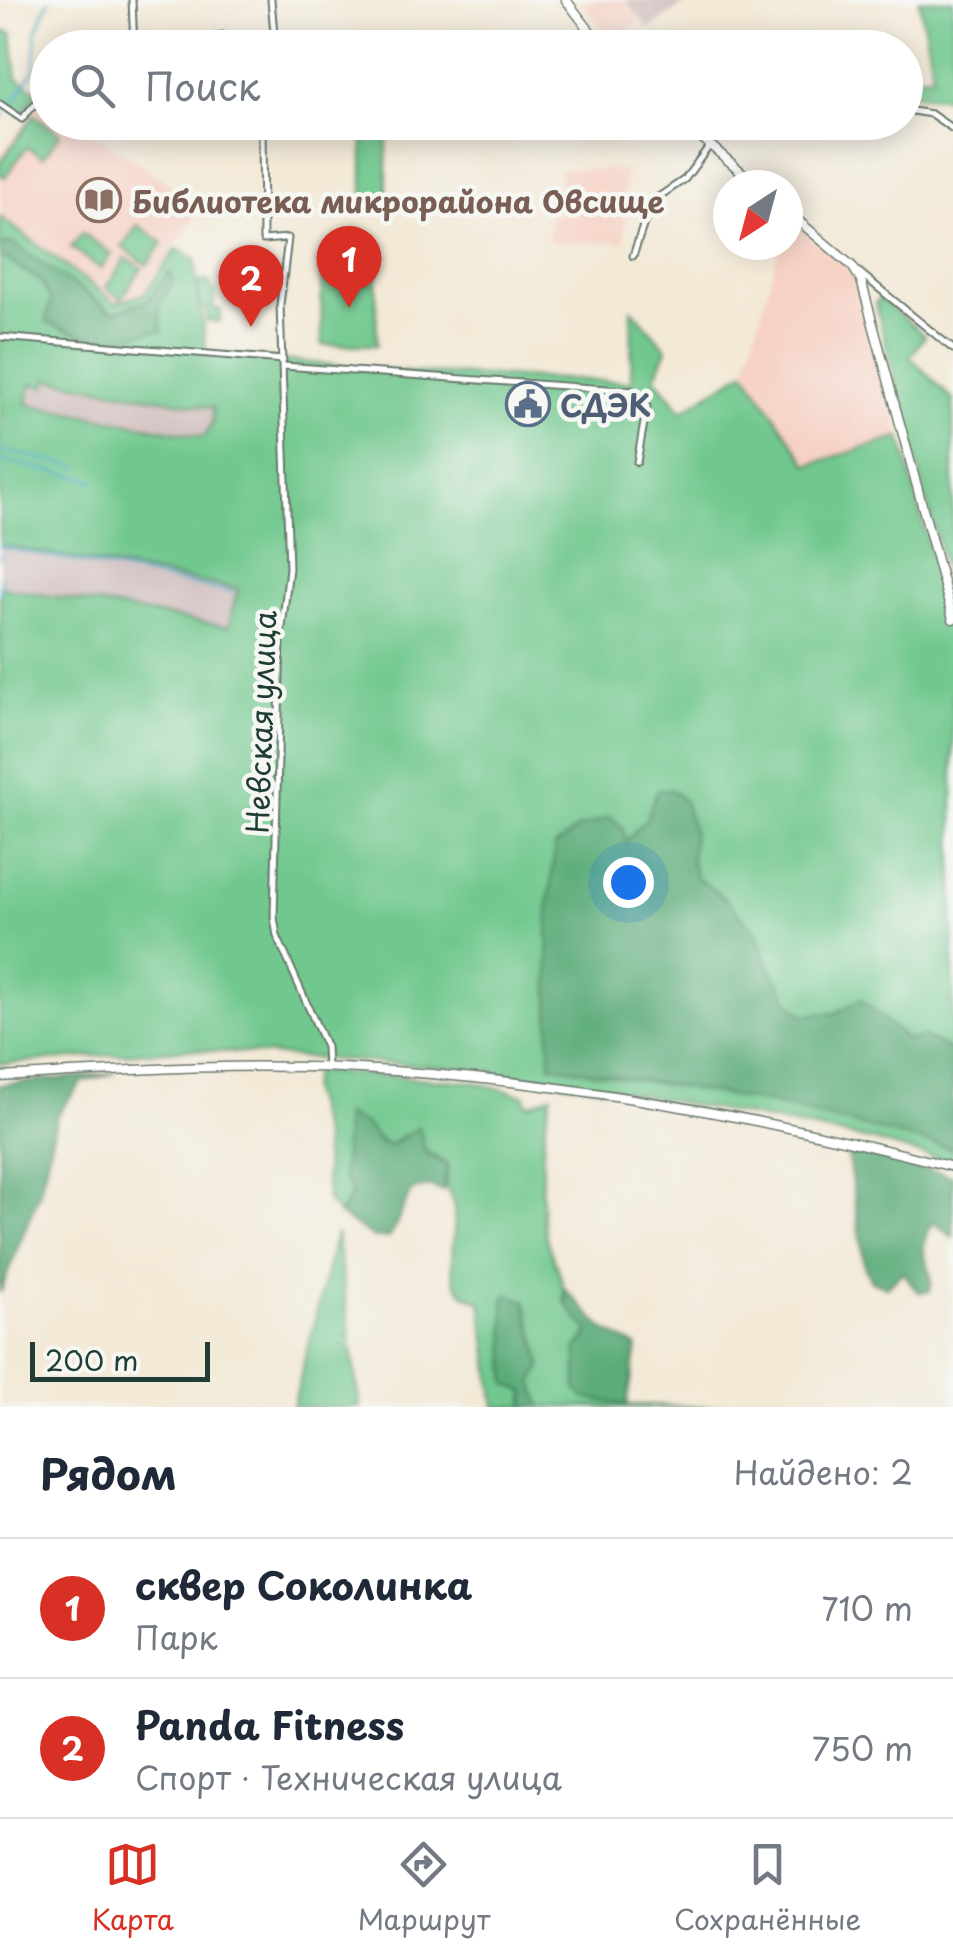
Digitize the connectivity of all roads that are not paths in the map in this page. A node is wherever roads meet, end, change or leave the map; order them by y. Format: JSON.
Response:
{"nodes":[{"id":1,"x":132,"y":0,"type":"edge"},
{"id":2,"x":271,"y":0,"type":"edge"},
{"id":3,"x":566,"y":0,"type":"edge"},
{"id":4,"x":133,"y":30,"type":"edge"},
{"id":5,"x":273,"y":30,"type":"edge"},
{"id":6,"x":588,"y":30,"type":"edge"},
{"id":7,"x":0,"y":104,"type":"edge"},
{"id":8,"x":30,"y":109,"type":"edge"},
{"id":9,"x":923,"y":113,"type":"edge"},
{"id":10,"x":953,"y":129,"type":"edge"},
{"id":11,"x":262,"y":140,"type":"edge"},
{"id":12,"x":703,"y":140,"type":"edge"},
{"id":13,"x":710,"y":146,"type":"junction"},
{"id":14,"x":739,"y":170,"type":"edge"},
{"id":15,"x":803,"y":225,"type":"edge"},
{"id":16,"x":633,"y":256,"type":"dead end"},
{"id":17,"x":852,"y":266,"type":"junction"},
{"id":18,"x":880,"y":289,"type":"junction"},
{"id":19,"x":866,"y":296,"type":"junction"},
{"id":20,"x":0,"y":337,"type":"edge"},
{"id":21,"x":953,"y":350,"type":"edge"},
{"id":22,"x":283,"y":363,"type":"junction"},
{"id":23,"x":637,"y":462,"type":"dead end"},
{"id":24,"x":953,"y":619,"type":"edge"},
{"id":25,"x":327,"y":1068,"type":"junction"},
{"id":26,"x":0,"y":1077,"type":"edge"},
{"id":27,"x":953,"y":1167,"type":"edge"}],
"edges":[{"from":1,"to":4,"type":"street"},
{"from":2,"to":5,"type":"street"},
{"from":3,"to":6,"type":"street"},
{"from":7,"to":8,"type":"street"},
{"from":9,"to":10,"type":"street"},
{"from":11,"to":22,"type":"street","name":"Невская улица"},
{"from":12,"to":13,"type":"street"},
{"from":13,"to":14,"type":"street"},
{"from":13,"to":16,"type":"street"},
{"from":15,"to":17,"type":"street"},
{"from":17,"to":18,"type":"street"},
{"from":17,"to":19,"type":"street"},
{"from":18,"to":19,"type":"street"},
{"from":18,"to":21,"type":"street"},
{"from":19,"to":24,"type":"street"},
{"from":20,"to":22,"type":"street"},
{"from":22,"to":23,"type":"street"},
{"from":22,"to":25,"type":"street","name":"Невская улица"},
{"from":25,"to":26,"type":"street"},
{"from":25,"to":27,"type":"street"}]}
